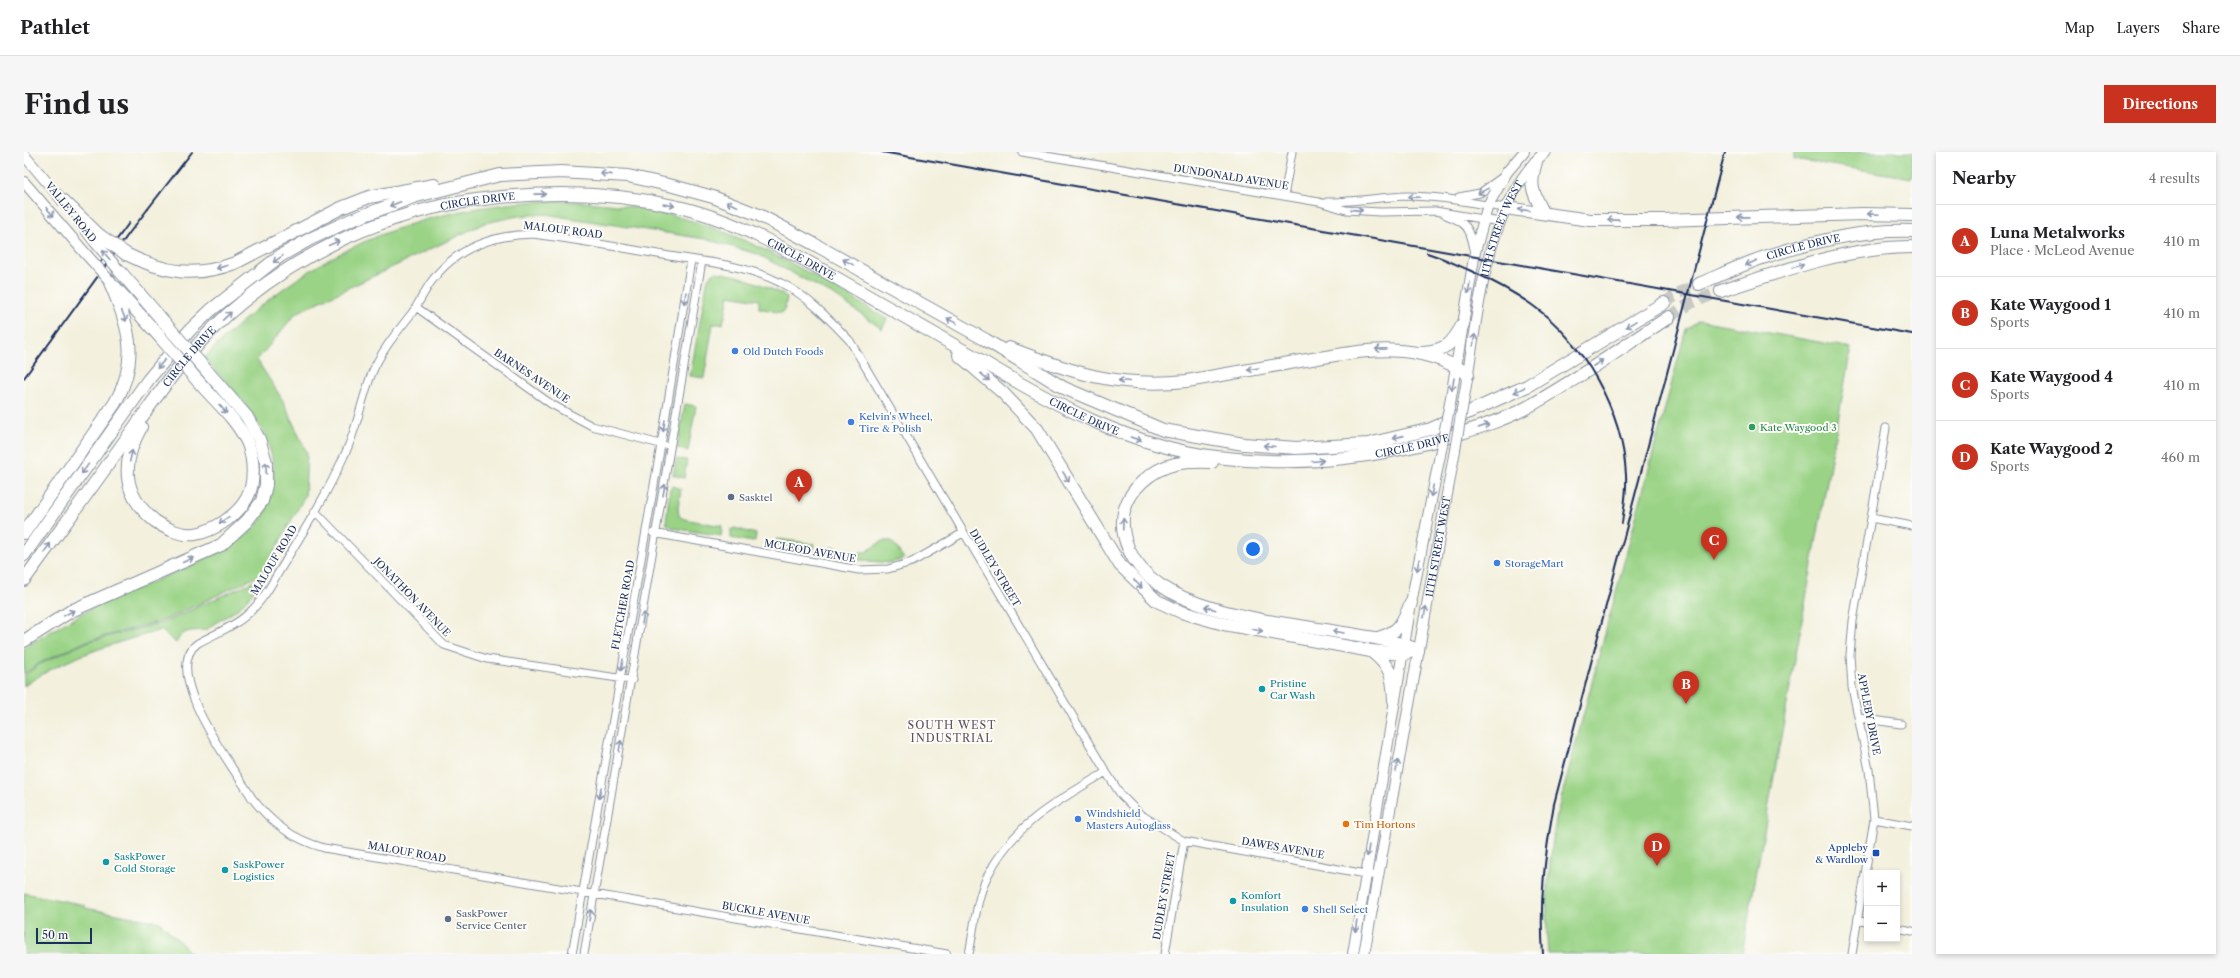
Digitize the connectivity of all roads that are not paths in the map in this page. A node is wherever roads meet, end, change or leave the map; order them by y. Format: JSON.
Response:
{"nodes":[{"id":1,"x":1022,"y":152,"type":"edge"},
{"id":2,"x":1292,"y":152,"type":"edge"},
{"id":3,"x":1524,"y":152,"type":"edge"},
{"id":4,"x":1545,"y":152,"type":"edge"},
{"id":5,"x":24,"y":155,"type":"edge"},
{"id":6,"x":1054,"y":155,"type":"edge"},
{"id":7,"x":1536,"y":162,"type":"junction"},
{"id":8,"x":1508,"y":172,"type":"junction"},
{"id":9,"x":500,"y":175,"type":"junction"},
{"id":10,"x":24,"y":182,"type":"edge"},
{"id":11,"x":1284,"y":196,"type":"junction"},
{"id":12,"x":1453,"y":198,"type":"junction"},
{"id":13,"x":62,"y":200,"type":"joint"},
{"id":14,"x":1319,"y":202,"type":"junction"},
{"id":15,"x":1488,"y":205,"type":"junction"},
{"id":16,"x":1505,"y":208,"type":"junction"},
{"id":17,"x":1435,"y":211,"type":"junction"},
{"id":18,"x":1543,"y":212,"type":"junction"},
{"id":19,"x":1912,"y":216,"type":"edge"},
{"id":20,"x":1484,"y":219,"type":"junction"},
{"id":21,"x":1500,"y":222,"type":"junction"},
{"id":22,"x":1912,"y":231,"type":"edge"},
{"id":23,"x":96,"y":238,"type":"junction"},
{"id":24,"x":1912,"y":247,"type":"edge"},
{"id":25,"x":1475,"y":252,"type":"junction"},
{"id":26,"x":691,"y":260,"type":"junction"},
{"id":27,"x":702,"y":261,"type":"junction"},
{"id":28,"x":118,"y":270,"type":"joint"},
{"id":29,"x":108,"y":280,"type":"junction"},
{"id":30,"x":1699,"y":284,"type":"tunnel mouth"},
{"id":31,"x":1721,"y":291,"type":"tunnel mouth"},
{"id":32,"x":1664,"y":303,"type":"tunnel mouth"},
{"id":33,"x":416,"y":307,"type":"junction"},
{"id":34,"x":1669,"y":317,"type":"tunnel mouth"},
{"id":35,"x":1463,"y":324,"type":"junction"},
{"id":36,"x":934,"y":333,"type":"junction"},
{"id":37,"x":986,"y":340,"type":"junction"},
{"id":38,"x":1420,"y":353,"type":"junction"},
{"id":39,"x":1456,"y":366,"type":"junction"},
{"id":40,"x":1468,"y":374,"type":"junction"},
{"id":41,"x":164,"y":387,"type":"junction"},
{"id":42,"x":1886,"y":428,"type":"dead end"},
{"id":43,"x":661,"y":445,"type":"junction"},
{"id":44,"x":671,"y":446,"type":"junction"},
{"id":45,"x":1266,"y":460,"type":"junction"},
{"id":46,"x":315,"y":511,"type":"junction"},
{"id":47,"x":1871,"y":518,"type":"junction"},
{"id":48,"x":1912,"y":526,"type":"edge"},
{"id":49,"x":646,"y":532,"type":"junction"},
{"id":50,"x":24,"y":533,"type":"edge"},
{"id":51,"x":963,"y":533,"type":"junction"},
{"id":52,"x":657,"y":534,"type":"junction"},
{"id":53,"x":24,"y":555,"type":"edge"},
{"id":54,"x":24,"y":580,"type":"edge"},
{"id":55,"x":1410,"y":603,"type":"junction"},
{"id":56,"x":1376,"y":638,"type":"junction"},
{"id":57,"x":24,"y":641,"type":"edge"},
{"id":58,"x":1403,"y":649,"type":"junction"},
{"id":59,"x":1418,"y":650,"type":"junction"},
{"id":60,"x":1371,"y":651,"type":"junction"},
{"id":61,"x":620,"y":679,"type":"junction"},
{"id":62,"x":632,"y":680,"type":"junction"},
{"id":63,"x":1394,"y":700,"type":"junction"},
{"id":64,"x":1858,"y":718,"type":"junction"},
{"id":65,"x":1901,"y":724,"type":"dead end"},
{"id":66,"x":1106,"y":772,"type":"junction"},
{"id":67,"x":1874,"y":819,"type":"junction"},
{"id":68,"x":1912,"y":826,"type":"edge"},
{"id":69,"x":1184,"y":841,"type":"junction"},
{"id":70,"x":1364,"y":873,"type":"junction"},
{"id":71,"x":1378,"y":876,"type":"junction"},
{"id":72,"x":583,"y":891,"type":"junction"},
{"id":73,"x":593,"y":893,"type":"junction"},
{"id":74,"x":1858,"y":921,"type":"junction"},
{"id":75,"x":1864,"y":922,"type":"edge"},
{"id":76,"x":1900,"y":929,"type":"edge"},
{"id":77,"x":1912,"y":931,"type":"edge"},
{"id":78,"x":572,"y":954,"type":"edge"},
{"id":79,"x":584,"y":954,"type":"edge"},
{"id":80,"x":947,"y":954,"type":"edge"},
{"id":81,"x":969,"y":954,"type":"edge"},
{"id":82,"x":1165,"y":954,"type":"edge"},
{"id":83,"x":1352,"y":954,"type":"edge"},
{"id":84,"x":1364,"y":954,"type":"edge"},
{"id":85,"x":1852,"y":954,"type":"edge"}],
"edges":[{"from":1,"to":6,"type":"street","name":"DUNDONALD AVENUE"},
{"from":2,"to":11,"type":"street"},
{"from":3,"to":8,"type":"main road","name":"11TH STREET WEST"},
{"from":4,"to":7,"type":"main road","name":"11TH STREET WEST"},
{"from":5,"to":13,"type":"main road","name":"VALLEY ROAD"},
{"from":6,"to":11,"type":"street","name":"DUNDONALD AVENUE"},
{"from":7,"to":16,"type":"main road","name":"11TH STREET WEST"},
{"from":7,"to":18,"type":"highway"},
{"from":8,"to":12,"type":"street","name":"DUNDONALD AVENUE","one_way":true},
{"from":8,"to":15,"type":"main road","name":"11TH STREET WEST"},
{"from":9,"to":23,"type":"highway","one_way":true,"bridge":true},
{"from":37,"to":9,"type":"highway","name":"CIRCLE DRIVE","one_way":true},
{"from":9,"to":53,"type":"highway","name":"CIRCLE DRIVE","one_way":true},
{"from":10,"to":29,"type":"main road","name":"VALLEY ROAD","one_way":true,"bridge":true},
{"from":11,"to":14,"type":"street","name":"DUNDONALD AVENUE"},
{"from":12,"to":14,"type":"street","name":"DUNDONALD AVENUE","one_way":true},
{"from":12,"to":15,"type":"street","name":"DUNDONALD AVENUE"},
{"from":13,"to":23,"type":"highway"},
{"from":14,"to":17,"type":"street","name":"DUNDONALD AVENUE","one_way":true},
{"from":15,"to":16,"type":"street","name":"DUNDONALD AVENUE"},
{"from":15,"to":20,"type":"main road","name":"11TH STREET WEST"},
{"from":18,"to":16,"type":"highway","one_way":true},
{"from":16,"to":21,"type":"main road","name":"11TH STREET WEST"},
{"from":17,"to":20,"type":"street","name":"DUNDONALD AVENUE"},
{"from":17,"to":25,"type":"street","name":"DUNDONALD AVENUE"},
{"from":19,"to":18,"type":"highway","one_way":true},
{"from":20,"to":21,"type":"street","name":"DUNDONALD AVENUE"},
{"from":20,"to":25,"type":"main road","name":"11TH STREET WEST"},
{"from":40,"to":21,"type":"main road","name":"11TH STREET WEST","one_way":true},
{"from":22,"to":30,"type":"highway","name":"CIRCLE DRIVE","one_way":true},
{"from":28,"to":23,"type":"main road","name":"VALLEY ROAD","one_way":true,"bridge":true},
{"from":31,"to":24,"type":"highway","name":"CIRCLE DRIVE","one_way":true},
{"from":25,"to":35,"type":"main road","name":"11TH STREET WEST","one_way":true},
{"from":26,"to":27,"type":"street","name":"DUDLEY STREET"},
{"from":26,"to":33,"type":"street","name":"MALOUF ROAD"},
{"from":26,"to":43,"type":"street","name":"FLETCHER ROAD","one_way":true},
{"from":27,"to":44,"type":"street"},
{"from":27,"to":51,"type":"street","name":"DUDLEY STREET"},
{"from":57,"to":28,"type":"highway","one_way":true,"bridge":true},
{"from":29,"to":41,"type":"highway","one_way":true,"bridge":true},
{"from":29,"to":50,"type":"highway","one_way":true},
{"from":32,"to":37,"type":"highway","name":"CIRCLE DRIVE","one_way":true},
{"from":33,"to":43,"type":"street","name":"BARNES AVENUE"},
{"from":33,"to":46,"type":"street","name":"MALOUF ROAD"},
{"from":45,"to":34,"type":"highway","name":"CIRCLE DRIVE","one_way":true},
{"from":35,"to":38,"type":"highway"},
{"from":35,"to":39,"type":"main road","name":"11TH STREET WEST"},
{"from":41,"to":36,"type":"highway","name":"CIRCLE DRIVE","one_way":true},
{"from":36,"to":45,"type":"highway","name":"CIRCLE DRIVE","one_way":true},
{"from":36,"to":60,"type":"highway","one_way":true},
{"from":38,"to":37,"type":"highway","one_way":true},
{"from":38,"to":39,"type":"highway"},
{"from":39,"to":40,"type":"highway"},
{"from":39,"to":55,"type":"main road","name":"11TH STREET WEST","one_way":true,"bridge":true},
{"from":59,"to":40,"type":"main road","name":"11TH STREET WEST","one_way":true,"bridge":true},
{"from":54,"to":41,"type":"highway","name":"CIRCLE DRIVE","one_way":true},
{"from":42,"to":47,"type":"street","name":"APPLEBY DRIVE"},
{"from":43,"to":44,"type":"street","name":"BARNES AVENUE"},
{"from":43,"to":49,"type":"street","name":"FLETCHER ROAD"},
{"from":52,"to":44,"type":"street","one_way":true},
{"from":56,"to":45,"type":"highway","one_way":true},
{"from":46,"to":61,"type":"street","name":"JONATHON AVENUE"},
{"from":46,"to":72,"type":"street","name":"MALOUF ROAD"},
{"from":47,"to":48,"type":"street"},
{"from":47,"to":64,"type":"street","name":"APPLEBY DRIVE"},
{"from":49,"to":52,"type":"street","name":"MCLEOD AVENUE"},
{"from":49,"to":61,"type":"street","name":"FLETCHER ROAD","one_way":true},
{"from":51,"to":52,"type":"street","name":"MCLEOD AVENUE"},
{"from":51,"to":66,"type":"street","name":"DUDLEY STREET"},
{"from":62,"to":52,"type":"street","one_way":true},
{"from":55,"to":56,"type":"highway"},
{"from":55,"to":58,"type":"main road","name":"11TH STREET WEST"},
{"from":56,"to":58,"type":"highway"},
{"from":58,"to":59,"type":"highway"},
{"from":58,"to":60,"type":"highway"},
{"from":58,"to":63,"type":"main road","name":"11TH STREET WEST"},
{"from":71,"to":59,"type":"main road","name":"11TH STREET WEST","one_way":true},
{"from":60,"to":63,"type":"highway"},
{"from":61,"to":62,"type":"street","name":"JONATHON AVENUE"},
{"from":61,"to":72,"type":"street","name":"FLETCHER ROAD","one_way":true},
{"from":73,"to":62,"type":"street","one_way":true},
{"from":63,"to":70,"type":"main road","name":"11TH STREET WEST","one_way":true},
{"from":64,"to":65,"type":"street"},
{"from":64,"to":67,"type":"street","name":"APPLEBY DRIVE"},
{"from":66,"to":69,"type":"street","name":"DUDLEY STREET"},
{"from":66,"to":81,"type":"street"},
{"from":67,"to":68,"type":"street"},
{"from":67,"to":74,"type":"street","name":"APPLEBY DRIVE"},
{"from":69,"to":70,"type":"street","name":"DAWES AVENUE"},
{"from":69,"to":82,"type":"street","name":"DUDLEY STREET"},
{"from":70,"to":71,"type":"street","name":"DAWES AVENUE"},
{"from":70,"to":83,"type":"main road","name":"11TH STREET WEST","one_way":true},
{"from":71,"to":84,"type":"main road","name":"11TH STREET WEST"},
{"from":72,"to":73,"type":"street","name":"BUCKLE AVENUE"},
{"from":72,"to":78,"type":"street","name":"FLETCHER ROAD"},
{"from":79,"to":73,"type":"street","one_way":true},
{"from":73,"to":80,"type":"street","name":"BUCKLE AVENUE"},
{"from":74,"to":75,"type":"street"},
{"from":74,"to":85,"type":"street","name":"APPLEBY DRIVE"},
{"from":76,"to":77,"type":"street"}]}
